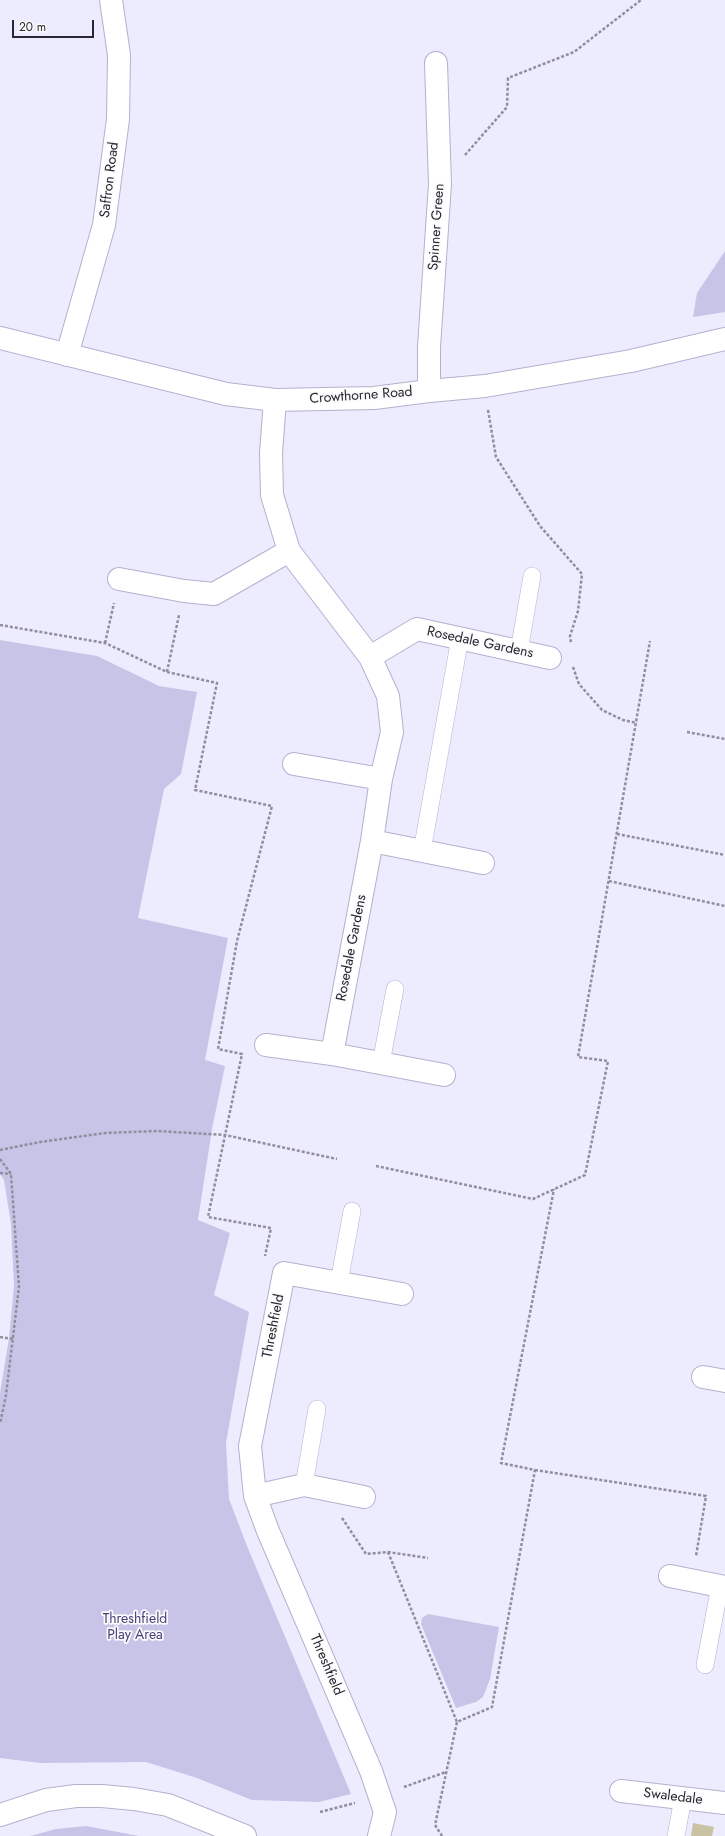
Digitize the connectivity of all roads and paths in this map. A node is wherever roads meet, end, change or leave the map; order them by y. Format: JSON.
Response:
{"nodes":[{"id":1,"x":111,"y":0,"type":"edge"},
{"id":2,"x":641,"y":0,"type":"edge"},
{"id":3,"x":436,"y":63,"type":"dead end"},
{"id":4,"x":440,"y":184,"type":"junction"},
{"id":5,"x":0,"y":338,"type":"edge"},
{"id":6,"x":725,"y":339,"type":"edge"},
{"id":7,"x":67,"y":355,"type":"junction"},
{"id":8,"x":429,"y":391,"type":"junction"},
{"id":9,"x":275,"y":400,"type":"junction"},
{"id":10,"x":289,"y":551,"type":"junction"},
{"id":11,"x":532,"y":576,"type":"dead end"},
{"id":12,"x":119,"y":579,"type":"joint"},
{"id":13,"x":184,"y":591,"type":"junction"},
{"id":14,"x":0,"y":625,"type":"edge"},
{"id":15,"x":460,"y":638,"type":"junction"},
{"id":16,"x":650,"y":641,"type":"dead end"},
{"id":17,"x":105,"y":643,"type":"junction"},
{"id":18,"x":519,"y":651,"type":"junction"},
{"id":19,"x":370,"y":657,"type":"junction"},
{"id":20,"x":550,"y":658,"type":"dead end"},
{"id":21,"x":167,"y":672,"type":"junction"},
{"id":22,"x":687,"y":732,"type":"dead end"},
{"id":23,"x":725,"y":740,"type":"edge"},
{"id":24,"x":294,"y":764,"type":"dead end"},
{"id":25,"x":381,"y":779,"type":"junction"},
{"id":26,"x":617,"y":834,"type":"junction"},
{"id":27,"x":372,"y":841,"type":"junction"},
{"id":28,"x":422,"y":851,"type":"junction"},
{"id":29,"x":725,"y":855,"type":"edge"},
{"id":30,"x":483,"y":863,"type":"dead end"},
{"id":31,"x":609,"y":881,"type":"junction"},
{"id":32,"x":725,"y":906,"type":"edge"},
{"id":33,"x":395,"y":989,"type":"dead end"},
{"id":34,"x":266,"y":1045,"type":"dead end"},
{"id":35,"x":332,"y":1054,"type":"junction"},
{"id":36,"x":381,"y":1063,"type":"junction"},
{"id":37,"x":444,"y":1075,"type":"dead end"},
{"id":38,"x":225,"y":1135,"type":"junction"},
{"id":39,"x":0,"y":1150,"type":"edge"},
{"id":40,"x":0,"y":1159,"type":"edge"},
{"id":41,"x":337,"y":1159,"type":"dead end"},
{"id":42,"x":376,"y":1166,"type":"dead end"},
{"id":43,"x":0,"y":1173,"type":"edge"},
{"id":44,"x":12,"y":1174,"type":"junction"},
{"id":45,"x":554,"y":1189,"type":"junction"},
{"id":46,"x":352,"y":1211,"type":"dead end"},
{"id":47,"x":284,"y":1273,"type":"junction"},
{"id":48,"x":339,"y":1283,"type":"junction"},
{"id":49,"x":402,"y":1294,"type":"dead end"},
{"id":50,"x":0,"y":1337,"type":"edge"},
{"id":51,"x":13,"y":1338,"type":"junction"},
{"id":52,"x":703,"y":1377,"type":"dead end"},
{"id":53,"x":725,"y":1381,"type":"edge"},
{"id":54,"x":318,"y":1409,"type":"dead end"},
{"id":55,"x":0,"y":1424,"type":"edge"},
{"id":56,"x":535,"y":1470,"type":"junction"},
{"id":57,"x":313,"y":1487,"type":"junction"},
{"id":58,"x":256,"y":1496,"type":"junction"},
{"id":59,"x":364,"y":1497,"type":"dead end"},
{"id":60,"x":388,"y":1552,"type":"junction"},
{"id":61,"x":428,"y":1558,"type":"dead end"},
{"id":62,"x":670,"y":1576,"type":"dead end"},
{"id":63,"x":692,"y":1580,"type":"junction"},
{"id":64,"x":723,"y":1586,"type":"edge"},
{"id":65,"x":705,"y":1665,"type":"dead end"},
{"id":66,"x":457,"y":1722,"type":"junction"},
{"id":67,"x":447,"y":1772,"type":"junction"},
{"id":68,"x":397,"y":1789,"type":"dead end"},
{"id":69,"x":621,"y":1791,"type":"dead end"},
{"id":70,"x":683,"y":1798,"type":"junction"},
{"id":71,"x":358,"y":1802,"type":"dead end"},
{"id":72,"x":725,"y":1803,"type":"edge"},
{"id":73,"x":320,"y":1812,"type":"dead end"},
{"id":74,"x":0,"y":1815,"type":"edge"},
{"id":75,"x":245,"y":1836,"type":"edge"},
{"id":76,"x":379,"y":1836,"type":"edge"},
{"id":77,"x":442,"y":1836,"type":"edge"},
{"id":78,"x":676,"y":1836,"type":"edge"}],
"edges":[{"from":1,"to":7,"type":"street","name":"Saffron Road"},
{"from":2,"to":4,"type":"path"},
{"from":3,"to":4,"type":"street","name":"Spinner Green"},
{"from":4,"to":8,"type":"street","name":"Spinner Green"},
{"from":5,"to":7,"type":"street","name":"Crowthorne Road"},
{"from":6,"to":8,"type":"street","name":"Crowthorne Road"},
{"from":7,"to":9,"type":"street","name":"Crowthorne Road"},
{"from":8,"to":9,"type":"street","name":"Crowthorne Road"},
{"from":9,"to":10,"type":"street","name":"Rosedale Gardens"},
{"from":10,"to":13,"type":"street"},
{"from":10,"to":19,"type":"street","name":"Rosedale Gardens"},
{"from":11,"to":18,"type":"lane"},
{"from":12,"to":13,"type":"street"},
{"from":12,"to":17,"type":"path"},
{"from":13,"to":21,"type":"path"},
{"from":14,"to":17,"type":"path"},
{"from":15,"to":18,"type":"street","name":"Rosedale Gardens"},
{"from":15,"to":19,"type":"street","name":"Rosedale Gardens"},
{"from":15,"to":28,"type":"lane"},
{"from":16,"to":26,"type":"path"},
{"from":17,"to":21,"type":"path"},
{"from":18,"to":20,"type":"street","name":"Rosedale Gardens"},
{"from":19,"to":25,"type":"street","name":"Rosedale Gardens"},
{"from":21,"to":38,"type":"path"},
{"from":22,"to":23,"type":"path"},
{"from":24,"to":25,"type":"street"},
{"from":25,"to":27,"type":"street","name":"Rosedale Gardens"},
{"from":26,"to":29,"type":"path"},
{"from":26,"to":31,"type":"path"},
{"from":27,"to":28,"type":"street"},
{"from":27,"to":35,"type":"street","name":"Rosedale Gardens"},
{"from":28,"to":30,"type":"street"},
{"from":31,"to":32,"type":"path"},
{"from":31,"to":45,"type":"path"},
{"from":33,"to":36,"type":"lane"},
{"from":34,"to":35,"type":"street"},
{"from":35,"to":36,"type":"street"},
{"from":36,"to":37,"type":"street"},
{"from":38,"to":39,"type":"path"},
{"from":38,"to":41,"type":"path"},
{"from":38,"to":47,"type":"path"},
{"from":40,"to":44,"type":"path"},
{"from":42,"to":45,"type":"path"},
{"from":43,"to":44,"type":"path"},
{"from":44,"to":51,"type":"path"},
{"from":45,"to":56,"type":"path"},
{"from":46,"to":48,"type":"lane"},
{"from":47,"to":48,"type":"street"},
{"from":47,"to":58,"type":"street","name":"Threshfield"},
{"from":48,"to":49,"type":"street"},
{"from":50,"to":51,"type":"path"},
{"from":51,"to":55,"type":"path"},
{"from":52,"to":53,"type":"street"},
{"from":54,"to":57,"type":"lane"},
{"from":56,"to":63,"type":"path"},
{"from":56,"to":66,"type":"path"},
{"from":57,"to":58,"type":"street"},
{"from":57,"to":59,"type":"street"},
{"from":57,"to":60,"type":"path"},
{"from":58,"to":76,"type":"street","name":"Threshfield"},
{"from":60,"to":61,"type":"path"},
{"from":60,"to":66,"type":"path"},
{"from":62,"to":63,"type":"street"},
{"from":63,"to":64,"type":"street"},
{"from":64,"to":65,"type":"lane"},
{"from":66,"to":67,"type":"path"},
{"from":67,"to":68,"type":"path"},
{"from":67,"to":77,"type":"path"},
{"from":69,"to":70,"type":"street","name":"Swaledale"},
{"from":70,"to":72,"type":"street","name":"Swaledale"},
{"from":70,"to":78,"type":"lane"},
{"from":71,"to":73,"type":"path"},
{"from":74,"to":75,"type":"street"}]}
